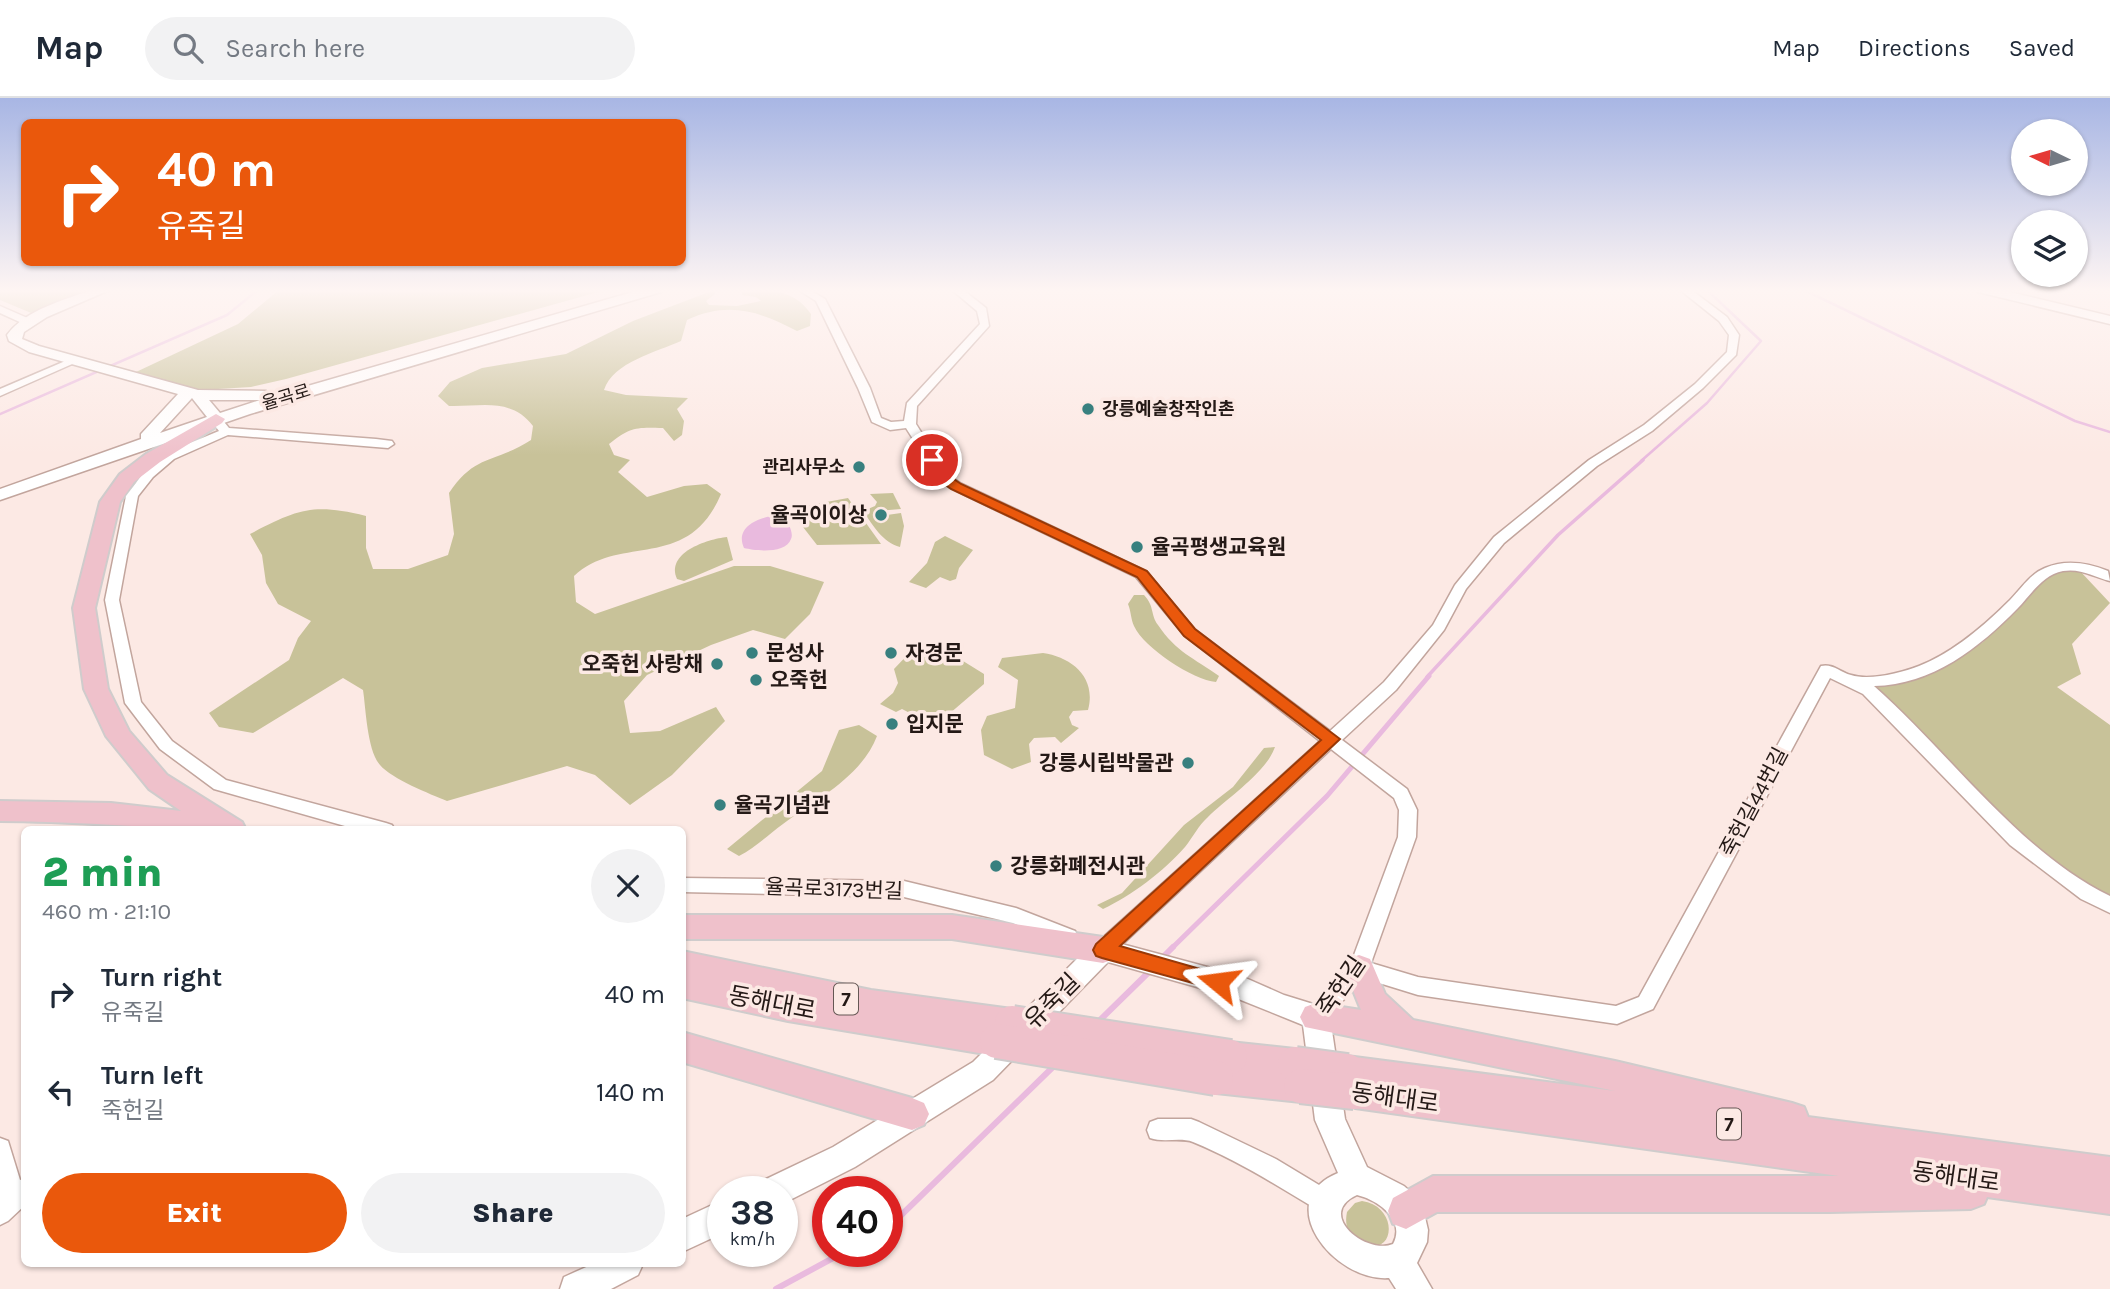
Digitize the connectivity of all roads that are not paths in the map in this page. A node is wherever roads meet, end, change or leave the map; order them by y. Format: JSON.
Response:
{"nodes":[{"id":1,"x":24,"y":345,"type":"edge"},
{"id":2,"x":464,"y":345,"type":"edge"},
{"id":3,"x":843,"y":345,"type":"edge"},
{"id":4,"x":966,"y":345,"type":"edge"},
{"id":5,"x":1733,"y":345,"type":"edge"},
{"id":6,"x":77,"y":361,"type":"junction"},
{"id":7,"x":0,"y":393,"type":"edge"},
{"id":8,"x":193,"y":394,"type":"junction"},
{"id":9,"x":282,"y":397,"type":"junction"},
{"id":10,"x":910,"y":424,"type":"junction"},
{"id":11,"x":221,"y":425,"type":"junction"},
{"id":12,"x":140,"y":443,"type":"junction"},
{"id":13,"x":388,"y":444,"type":"dead end"},
{"id":14,"x":0,"y":495,"type":"edge"},
{"id":15,"x":2110,"y":578,"type":"edge"},
{"id":16,"x":1849,"y":680,"type":"junction"},
{"id":17,"x":1338,"y":744,"type":"junction"},
{"id":18,"x":0,"y":811,"type":"edge"},
{"id":19,"x":0,"y":826,"type":"edge"},
{"id":20,"x":203,"y":826,"type":"edge"},
{"id":21,"x":226,"y":826,"type":"edge"},
{"id":22,"x":371,"y":826,"type":"edge"},
{"id":23,"x":21,"y":827,"type":"edge"},
{"id":24,"x":686,"y":885,"type":"edge"},
{"id":25,"x":2110,"y":905,"type":"edge"},
{"id":26,"x":686,"y":927,"type":"edge"},
{"id":27,"x":1102,"y":950,"type":"junction"},
{"id":28,"x":686,"y":965,"type":"edge"},
{"id":29,"x":1359,"y":968,"type":"junction"},
{"id":30,"x":686,"y":985,"type":"edge"},
{"id":31,"x":1316,"y":1017,"type":"junction"},
{"id":32,"x":1403,"y":1031,"type":"junction"},
{"id":33,"x":1004,"y":1032,"type":"junction"},
{"id":34,"x":686,"y":1048,"type":"edge"},
{"id":35,"x":1351,"y":1082,"type":"junction"},
{"id":36,"x":912,"y":1114,"type":"junction"},
{"id":37,"x":1158,"y":1130,"type":"dead end"},
{"id":38,"x":1908,"y":1148,"type":"junction"},
{"id":39,"x":0,"y":1149,"type":"edge"},
{"id":40,"x":2110,"y":1175,"type":"edge"},
{"id":41,"x":798,"y":1180,"type":"edge"},
{"id":42,"x":1357,"y":1180,"type":"junction"},
{"id":43,"x":2045,"y":1189,"type":"junction"},
{"id":44,"x":2110,"y":1196,"type":"edge"},
{"id":45,"x":12,"y":1201,"type":"edge"},
{"id":46,"x":1326,"y":1202,"type":"junction"},
{"id":47,"x":1406,"y":1212,"type":"junction"},
{"id":48,"x":707,"y":1224,"type":"edge"},
{"id":49,"x":686,"y":1234,"type":"edge"},
{"id":50,"x":1397,"y":1262,"type":"junction"},
{"id":51,"x":621,"y":1267,"type":"edge"},
{"id":52,"x":576,"y":1289,"type":"edge"},
{"id":53,"x":1416,"y":1289,"type":"edge"}],
"edges":[{"from":1,"to":6,"type":"street"},
{"from":2,"to":9,"type":"street","name":"율곡로"},
{"from":3,"to":10,"type":"street"},
{"from":4,"to":10,"type":"street"},
{"from":5,"to":17,"type":"street","name":"유죽길"},
{"from":6,"to":7,"type":"street"},
{"from":6,"to":8,"type":"street"},
{"from":8,"to":9,"type":"street"},
{"from":8,"to":11,"type":"street"},
{"from":8,"to":12,"type":"street"},
{"from":9,"to":11,"type":"street","name":"율곡로"},
{"from":10,"to":17,"type":"street"},
{"from":11,"to":12,"type":"street","name":"율곡로"},
{"from":11,"to":13,"type":"street"},
{"from":11,"to":21,"type":"main road"},
{"from":11,"to":22,"type":"street"},
{"from":12,"to":14,"type":"street","name":"율곡로"},
{"from":15,"to":16,"type":"street"},
{"from":16,"to":25,"type":"street"},
{"from":16,"to":29,"type":"street","name":"죽헌길44번길"},
{"from":17,"to":27,"type":"street","name":"유죽길"},
{"from":17,"to":29,"type":"street","name":"죽헌길"},
{"from":18,"to":20,"type":"main road"},
{"from":19,"to":23,"type":"main road"},
{"from":24,"to":27,"type":"street","name":"율곡로3173번길"},
{"from":26,"to":27,"type":"main road"},
{"from":27,"to":31,"type":"street"},
{"from":27,"to":36,"type":"street","name":"유죽길"},
{"from":28,"to":33,"type":"main road","name":"동해대로","number":"7"},
{"from":29,"to":31,"type":"street","name":"죽헌길"},
{"from":29,"to":32,"type":"main road"},
{"from":30,"to":33,"type":"main road","name":"동해대로","number":"7"},
{"from":31,"to":32,"type":"main road"},
{"from":31,"to":42,"type":"street","name":"죽헌길"},
{"from":32,"to":38,"type":"main road"},
{"from":33,"to":35,"type":"main road","name":"동해대로","number":"7","bridge":true},
{"from":34,"to":36,"type":"main road"},
{"from":35,"to":38,"type":"main road","name":"동해대로","number":"7"},
{"from":35,"to":43,"type":"main road","name":"동해대로","number":"7"},
{"from":36,"to":41,"type":"street","name":"유죽길"},
{"from":37,"to":46,"type":"street"},
{"from":38,"to":40,"type":"main road","name":"동해대로","number":"7"},
{"from":39,"to":45,"type":"street"},
{"from":42,"to":46,"type":"street"},
{"from":42,"to":47,"type":"street"},
{"from":43,"to":44,"type":"main road","name":"동해대로","number":"7"},
{"from":43,"to":47,"type":"main road"},
{"from":46,"to":50,"type":"street"},
{"from":47,"to":50,"type":"street"},
{"from":48,"to":49,"type":"street"},
{"from":50,"to":53,"type":"street"},
{"from":51,"to":52,"type":"street"}]}
